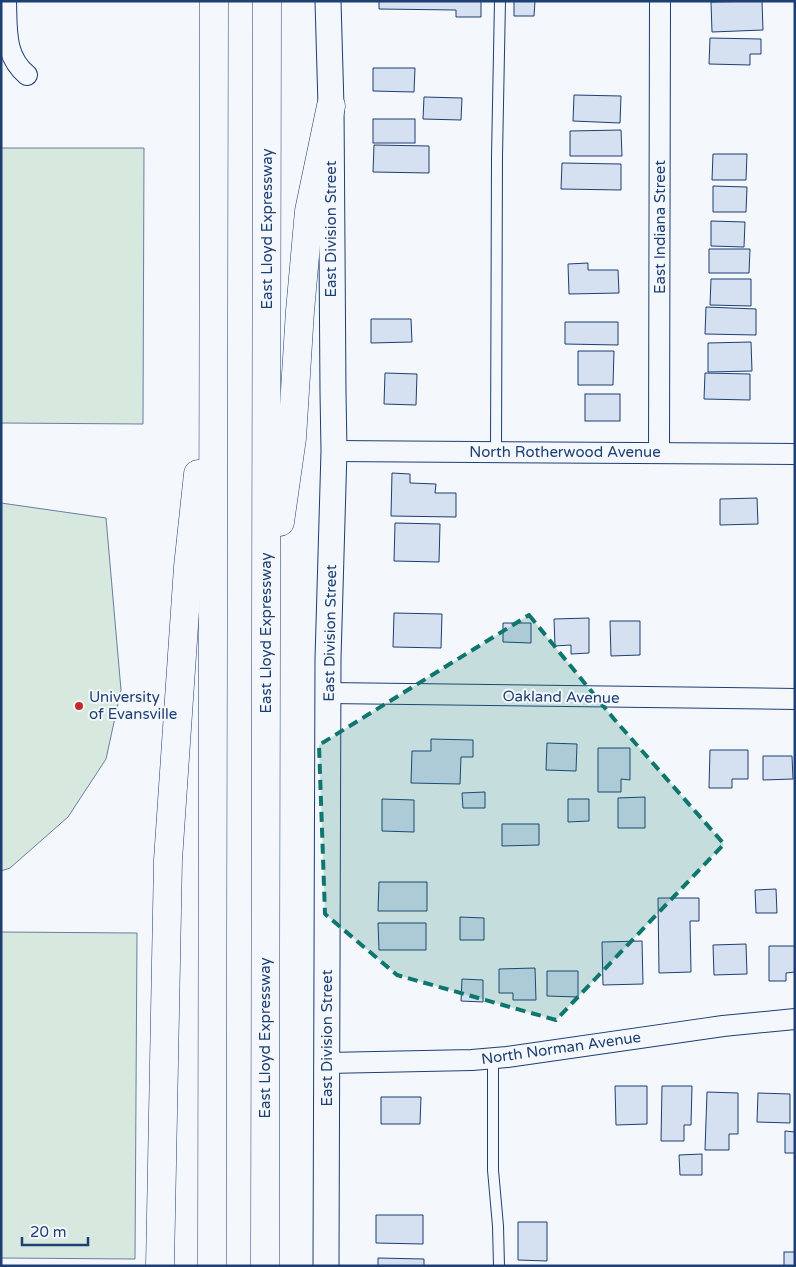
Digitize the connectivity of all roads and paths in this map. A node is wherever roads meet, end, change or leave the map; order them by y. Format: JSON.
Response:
{"nodes":[{"id":1,"x":6,"y":1,"type":"edge"},
{"id":2,"x":214,"y":1,"type":"edge"},
{"id":3,"x":267,"y":1,"type":"edge"},
{"id":4,"x":328,"y":1,"type":"edge"},
{"id":5,"x":500,"y":1,"type":"edge"},
{"id":6,"x":660,"y":1,"type":"edge"},
{"id":7,"x":27,"y":75,"type":"dead end"},
{"id":8,"x":331,"y":106,"type":"junction"},
{"id":9,"x":214,"y":320,"type":"junction"},
{"id":10,"x":334,"y":451,"type":"junction"},
{"id":11,"x":496,"y":452,"type":"junction"},
{"id":12,"x":660,"y":453,"type":"junction"},
{"id":13,"x":795,"y":454,"type":"edge"},
{"id":14,"x":266,"y":625,"type":"junction"},
{"id":15,"x":328,"y":693,"type":"junction"},
{"id":16,"x":795,"y":699,"type":"edge"},
{"id":17,"x":795,"y":1019,"type":"edge"},
{"id":18,"x":494,"y":1058,"type":"junction"},
{"id":19,"x":327,"y":1063,"type":"junction"},
{"id":20,"x":160,"y":1266,"type":"edge"},
{"id":21,"x":212,"y":1266,"type":"edge"},
{"id":22,"x":265,"y":1266,"type":"edge"},
{"id":23,"x":326,"y":1266,"type":"edge"},
{"id":24,"x":499,"y":1266,"type":"edge"}],
"edges":[{"from":1,"to":7,"type":"street"},
{"from":2,"to":9,"type":"highway"},
{"from":3,"to":14,"type":"highway","name":"East Lloyd Expressway"},
{"from":4,"to":8,"type":"street","name":"East Division Street"},
{"from":5,"to":11,"type":"lane"},
{"from":6,"to":12,"type":"street","name":"East Indiana Street"},
{"from":8,"to":10,"type":"street","name":"East Division Street"},
{"from":8,"to":14,"type":"highway"},
{"from":9,"to":20,"type":"highway"},
{"from":9,"to":21,"type":"highway"},
{"from":10,"to":11,"type":"street","name":"North Rotherwood Avenue"},
{"from":10,"to":15,"type":"street","name":"East Division Street"},
{"from":11,"to":12,"type":"street","name":"North Rotherwood Avenue"},
{"from":12,"to":13,"type":"street","name":"North Rotherwood Avenue"},
{"from":14,"to":22,"type":"highway","name":"East Lloyd Expressway"},
{"from":15,"to":16,"type":"street","name":"Oakland Avenue"},
{"from":15,"to":19,"type":"street","name":"East Division Street"},
{"from":17,"to":18,"type":"street","name":"North Norman Avenue"},
{"from":18,"to":19,"type":"street","name":"North Norman Avenue"},
{"from":18,"to":24,"type":"lane"},
{"from":19,"to":23,"type":"street","name":"East Division Street"}]}
